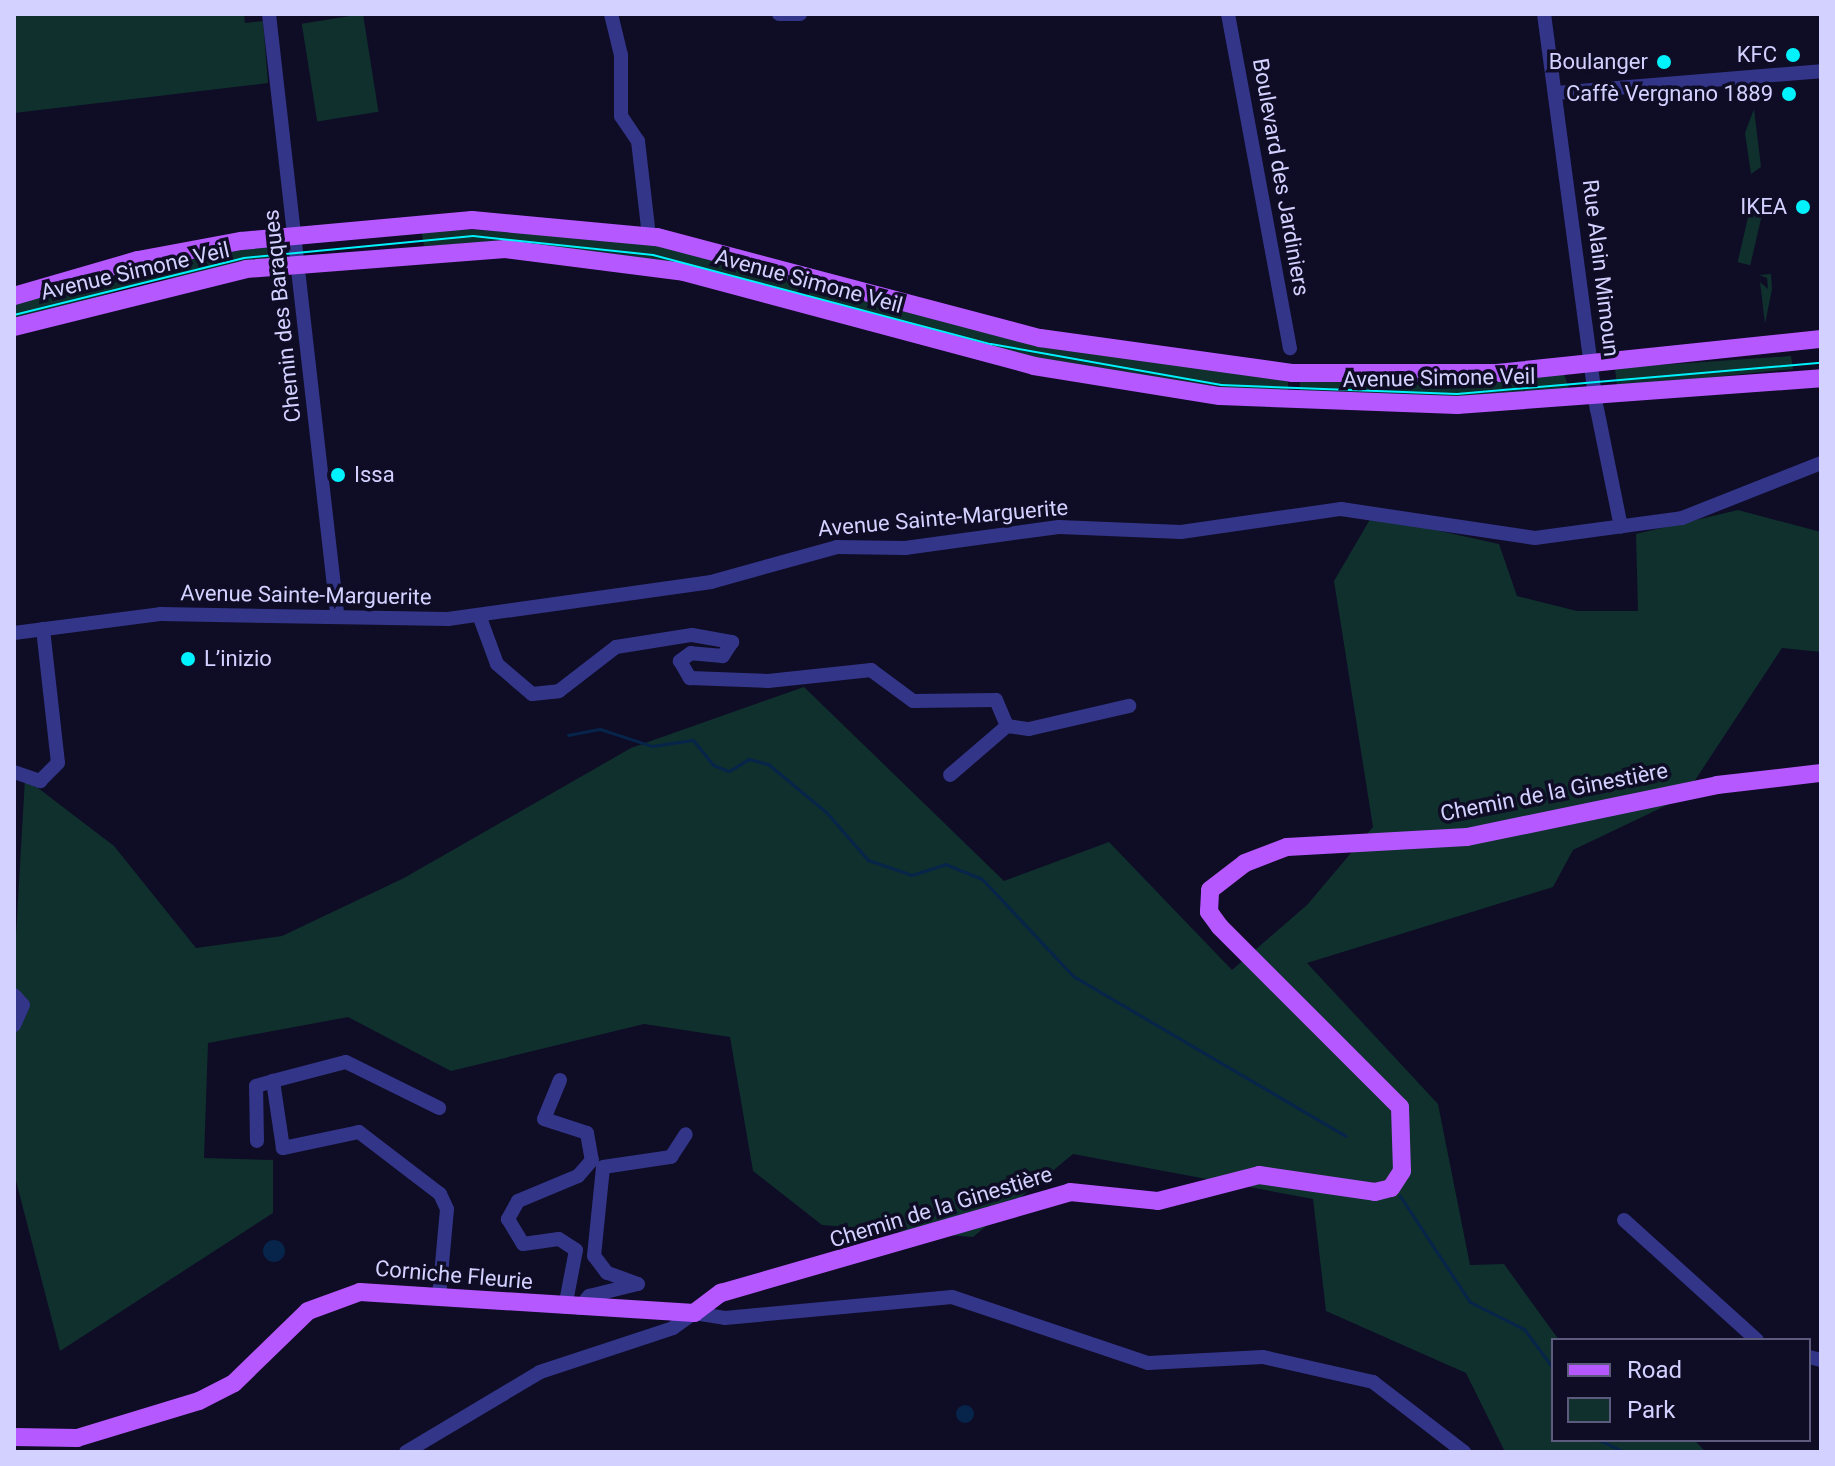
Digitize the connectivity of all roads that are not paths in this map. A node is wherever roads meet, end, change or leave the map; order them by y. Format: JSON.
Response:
{"nodes":[{"id":1,"x":269,"y":14,"type":"edge"},
{"id":2,"x":611,"y":14,"type":"edge"},
{"id":3,"x":779,"y":14,"type":"edge"},
{"id":4,"x":800,"y":14,"type":"edge"},
{"id":5,"x":1228,"y":14,"type":"edge"},
{"id":6,"x":1544,"y":14,"type":"edge"},
{"id":7,"x":1821,"y":71,"type":"edge"},
{"id":8,"x":1556,"y":93,"type":"junction"},
{"id":9,"x":296,"y":233,"type":"junction"},
{"id":10,"x":649,"y":236,"type":"junction"},
{"id":11,"x":300,"y":263,"type":"junction"},
{"id":12,"x":14,"y":296,"type":"edge"},
{"id":13,"x":14,"y":327,"type":"edge"},
{"id":14,"x":1821,"y":339,"type":"edge"},
{"id":15,"x":1290,"y":348,"type":"dead end"},
{"id":16,"x":1591,"y":365,"type":"junction"},
{"id":17,"x":1821,"y":378,"type":"edge"},
{"id":18,"x":1595,"y":396,"type":"junction"},
{"id":19,"x":1821,"y":463,"type":"edge"},
{"id":20,"x":1621,"y":527,"type":"junction"},
{"id":21,"x":337,"y":613,"type":"junction"},
{"id":22,"x":479,"y":615,"type":"junction"},
{"id":23,"x":43,"y":629,"type":"junction"},
{"id":24,"x":14,"y":633,"type":"edge"},
{"id":25,"x":1129,"y":706,"type":"dead end"},
{"id":26,"x":1007,"y":726,"type":"junction"},
{"id":27,"x":14,"y":772,"type":"edge"},
{"id":28,"x":1821,"y":773,"type":"edge"},
{"id":29,"x":950,"y":775,"type":"dead end"},
{"id":30,"x":14,"y":995,"type":"edge"},
{"id":31,"x":14,"y":1025,"type":"edge"},
{"id":32,"x":560,"y":1080,"type":"dead end"},
{"id":33,"x":273,"y":1081,"type":"junction"},
{"id":34,"x":439,"y":1108,"type":"dead end"},
{"id":35,"x":686,"y":1134,"type":"dead end"},
{"id":36,"x":257,"y":1141,"type":"dead end"},
{"id":37,"x":1624,"y":1220,"type":"dead end"},
{"id":38,"x":439,"y":1297,"type":"junction"},
{"id":39,"x":572,"y":1308,"type":"junction"},
{"id":40,"x":694,"y":1313,"type":"junction"},
{"id":41,"x":1755,"y":1338,"type":"edge"},
{"id":42,"x":14,"y":1437,"type":"edge"},
{"id":43,"x":406,"y":1452,"type":"edge"},
{"id":44,"x":1464,"y":1452,"type":"edge"}],
"edges":[{"from":1,"to":9,"type":"street","name":"Chemin des Baraques"},
{"from":2,"to":10,"type":"street"},
{"from":3,"to":4,"type":"street"},
{"from":5,"to":15,"type":"street","name":"Boulevard des Jardiniers"},
{"from":6,"to":8,"type":"street","name":"Rue Alain Mimoun"},
{"from":7,"to":8,"type":"street"},
{"from":8,"to":16,"type":"street","name":"Rue Alain Mimoun"},
{"from":9,"to":10,"type":"main road","name":"Avenue Simone Veil"},
{"from":9,"to":11,"type":"street","name":"Chemin des Baraques"},
{"from":9,"to":12,"type":"main road","name":"Avenue Simone Veil"},
{"from":10,"to":16,"type":"main road","name":"Avenue Simone Veil"},
{"from":11,"to":13,"type":"main road","name":"Avenue Simone Veil"},
{"from":11,"to":18,"type":"main road","name":"Avenue Simone Veil"},
{"from":11,"to":21,"type":"street","name":"Chemin des Baraques"},
{"from":14,"to":16,"type":"main road","name":"Avenue Simone Veil"},
{"from":16,"to":18,"type":"street","name":"Rue Alain Mimoun"},
{"from":17,"to":18,"type":"main road","name":"Avenue Simone Veil"},
{"from":18,"to":20,"type":"street","name":"Rue Alain Mimoun"},
{"from":19,"to":20,"type":"street","name":"Avenue Sainte-Marguerite"},
{"from":20,"to":22,"type":"street","name":"Avenue Sainte-Marguerite"},
{"from":21,"to":22,"type":"street","name":"Avenue Sainte-Marguerite"},
{"from":21,"to":23,"type":"street","name":"Avenue Sainte-Marguerite"},
{"from":22,"to":26,"type":"street"},
{"from":23,"to":24,"type":"street","name":"Avenue Sainte-Marguerite"},
{"from":23,"to":27,"type":"street"},
{"from":25,"to":26,"type":"street"},
{"from":26,"to":29,"type":"street"},
{"from":28,"to":40,"type":"main road","name":"Chemin de la Ginestière"},
{"from":30,"to":31,"type":"street"},
{"from":32,"to":39,"type":"street"},
{"from":33,"to":34,"type":"street"},
{"from":33,"to":36,"type":"street"},
{"from":33,"to":38,"type":"street"},
{"from":35,"to":39,"type":"street"},
{"from":37,"to":41,"type":"street"},
{"from":38,"to":39,"type":"main road","name":"Corniche Fleurie"},
{"from":38,"to":42,"type":"main road","name":"Corniche Fleurie"},
{"from":39,"to":40,"type":"main road","name":"Corniche Fleurie"},
{"from":40,"to":43,"type":"street"},
{"from":40,"to":44,"type":"street"}]}
